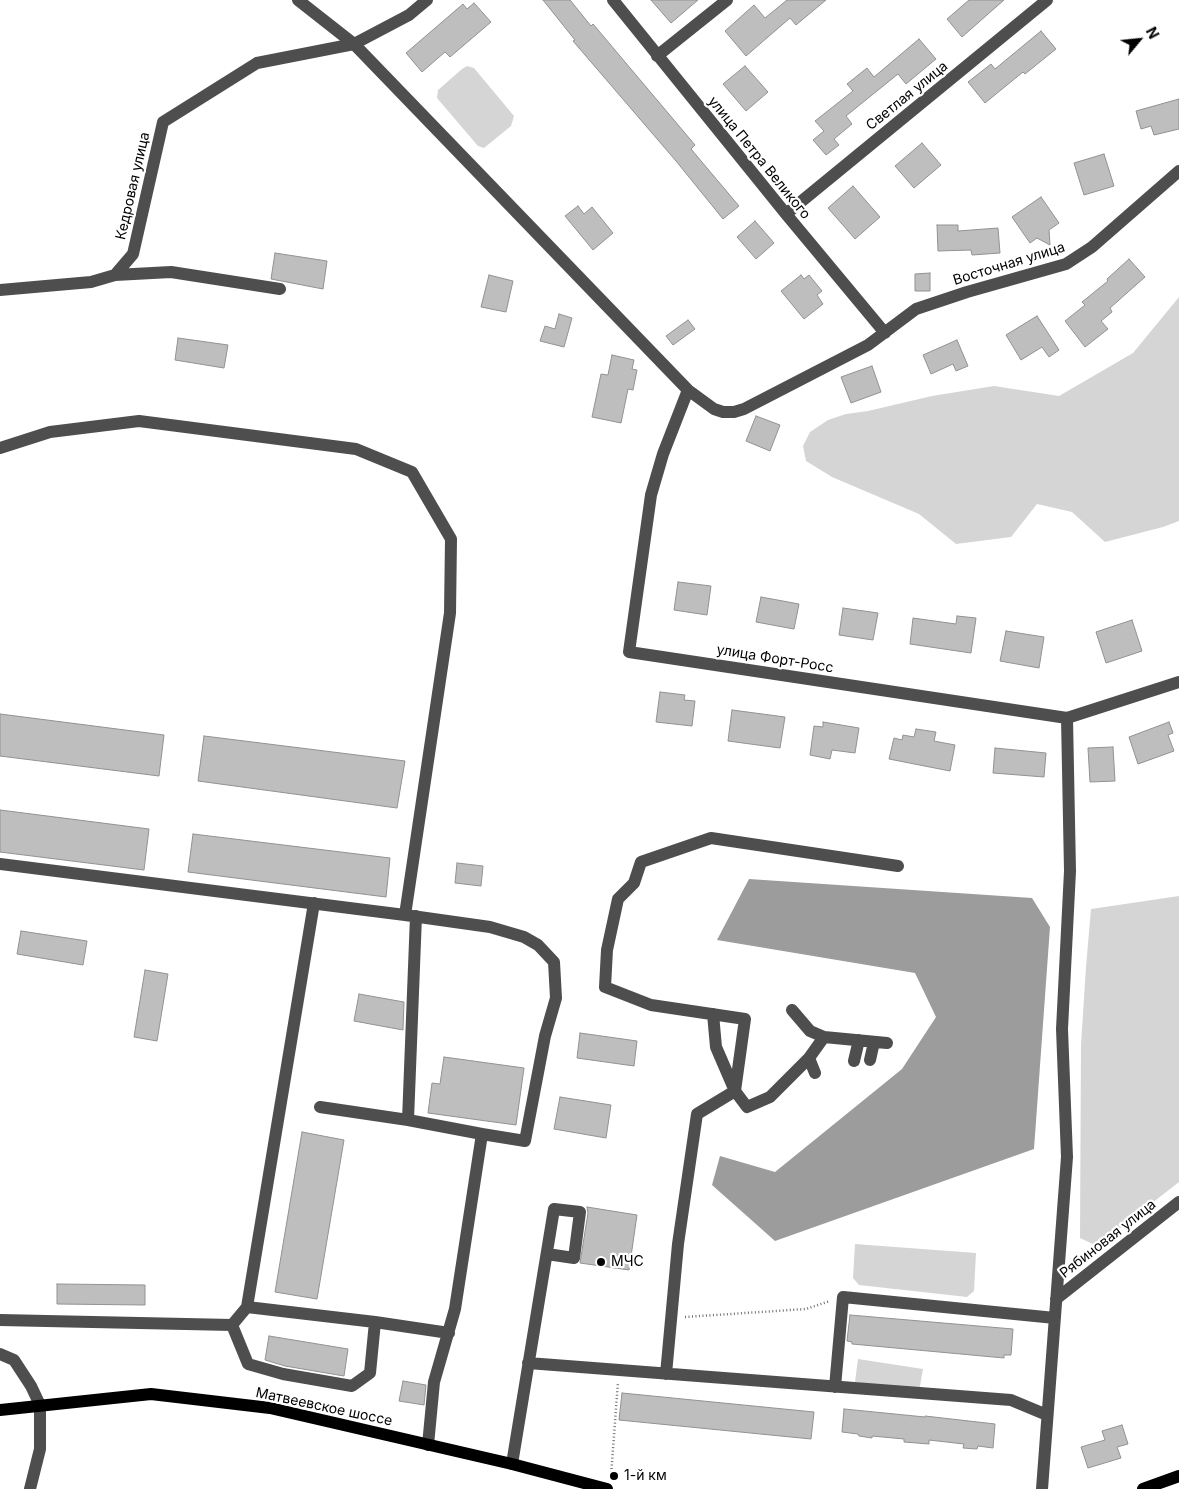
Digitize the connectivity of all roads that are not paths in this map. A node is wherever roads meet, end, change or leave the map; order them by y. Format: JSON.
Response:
{"nodes":[{"id":1,"x":298,"y":0,"type":"edge"},
{"id":2,"x":427,"y":0,"type":"edge"},
{"id":3,"x":612,"y":0,"type":"edge"},
{"id":4,"x":728,"y":0,"type":"edge"},
{"id":5,"x":1047,"y":0,"type":"edge"},
{"id":6,"x":354,"y":44,"type":"junction"},
{"id":7,"x":657,"y":56,"type":"junction"},
{"id":8,"x":1179,"y":171,"type":"edge"},
{"id":9,"x":786,"y":214,"type":"junction"},
{"id":10,"x":115,"y":275,"type":"junction"},
{"id":11,"x":280,"y":289,"type":"dead end"},
{"id":12,"x":0,"y":290,"type":"edge"},
{"id":13,"x":885,"y":333,"type":"junction"},
{"id":14,"x":688,"y":390,"type":"junction"},
{"id":15,"x":0,"y":448,"type":"edge"},
{"id":16,"x":1179,"y":682,"type":"edge"},
{"id":17,"x":1067,"y":718,"type":"junction"},
{"id":18,"x":0,"y":864,"type":"edge"},
{"id":19,"x":898,"y":866,"type":"dead end"},
{"id":20,"x":314,"y":902,"type":"junction"},
{"id":21,"x":410,"y":915,"type":"junction"},
{"id":22,"x":792,"y":1010,"type":"dead end"},
{"id":23,"x":713,"y":1014,"type":"junction"},
{"id":24,"x":824,"y":1036,"type":"junction"},
{"id":25,"x":859,"y":1040,"type":"junction"},
{"id":26,"x":809,"y":1058,"type":"junction"},
{"id":27,"x":854,"y":1060,"type":"dead end"},
{"id":28,"x":870,"y":1060,"type":"dead end"},
{"id":29,"x":815,"y":1073,"type":"dead end"},
{"id":30,"x":735,"y":1091,"type":"junction"},
{"id":31,"x":320,"y":1107,"type":"dead end"},
{"id":32,"x":408,"y":1120,"type":"junction"},
{"id":33,"x":482,"y":1134,"type":"junction"},
{"id":34,"x":1179,"y":1202,"type":"edge"},
{"id":35,"x":548,"y":1254,"type":"dead end"},
{"id":36,"x":1056,"y":1299,"type":"junction"},
{"id":37,"x":247,"y":1308,"type":"junction"},
{"id":38,"x":1055,"y":1318,"type":"junction"},
{"id":39,"x":0,"y":1320,"type":"edge"},
{"id":40,"x":374,"y":1322,"type":"junction"},
{"id":41,"x":232,"y":1325,"type":"junction"},
{"id":42,"x":449,"y":1332,"type":"junction"},
{"id":43,"x":0,"y":1354,"type":"edge"},
{"id":44,"x":528,"y":1363,"type":"junction"},
{"id":45,"x":666,"y":1374,"type":"junction"},
{"id":46,"x":835,"y":1387,"type":"junction"},
{"id":47,"x":40,"y":1405,"type":"junction"},
{"id":48,"x":0,"y":1410,"type":"edge"},
{"id":49,"x":1047,"y":1415,"type":"junction"},
{"id":50,"x":428,"y":1445,"type":"junction"},
{"id":51,"x":512,"y":1464,"type":"junction"},
{"id":52,"x":1179,"y":1476,"type":"edge"},
{"id":53,"x":609,"y":1483,"type":"edge"},
{"id":54,"x":1161,"y":1486,"type":"edge"},
{"id":55,"x":30,"y":1489,"type":"edge"},
{"id":56,"x":1042,"y":1489,"type":"edge"},
{"id":57,"x":1143,"y":1489,"type":"edge"}],
"edges":[{"from":1,"to":6,"type":"street","name":"Восточная улица"},
{"from":2,"to":6,"type":"street","name":"Кедровая улица"},
{"from":3,"to":7,"type":"street","name":"улица Петра Великого"},
{"from":4,"to":7,"type":"street"},
{"from":5,"to":9,"type":"street","name":"Светлая улица"},
{"from":6,"to":10,"type":"street","name":"Кедровая улица"},
{"from":6,"to":14,"type":"street","name":"Восточная улица"},
{"from":7,"to":9,"type":"street","name":"улица Петра Великого"},
{"from":8,"to":13,"type":"street","name":"Восточная улица"},
{"from":9,"to":13,"type":"street","name":"улица Петра Великого"},
{"from":10,"to":11,"type":"street"},
{"from":10,"to":12,"type":"street"},
{"from":13,"to":14,"type":"street","name":"Восточная улица"},
{"from":14,"to":17,"type":"street","name":"улица Форт-Росс"},
{"from":15,"to":21,"type":"street"},
{"from":16,"to":17,"type":"street","name":"улица Форт-Росс"},
{"from":17,"to":36,"type":"street"},
{"from":18,"to":20,"type":"street"},
{"from":19,"to":23,"type":"street"},
{"from":20,"to":21,"type":"street"},
{"from":20,"to":37,"type":"street"},
{"from":21,"to":32,"type":"street"},
{"from":21,"to":33,"type":"street"},
{"from":22,"to":24,"type":"street"},
{"from":23,"to":30,"type":"street"},
{"from":23,"to":30,"type":"street"},
{"from":24,"to":25,"type":"street"},
{"from":24,"to":26,"type":"street"},
{"from":25,"to":27,"type":"street"},
{"from":25,"to":28,"type":"street"},
{"from":26,"to":29,"type":"street"},
{"from":26,"to":30,"type":"street"},
{"from":30,"to":45,"type":"street"},
{"from":31,"to":32,"type":"street"},
{"from":32,"to":33,"type":"street"},
{"from":33,"to":42,"type":"street"},
{"from":34,"to":36,"type":"street","name":"Рябиновая улица"},
{"from":35,"to":44,"type":"street"},
{"from":36,"to":38,"type":"street"},
{"from":37,"to":40,"type":"street"},
{"from":37,"to":41,"type":"street"},
{"from":38,"to":46,"type":"street"},
{"from":38,"to":49,"type":"street"},
{"from":39,"to":41,"type":"street"},
{"from":40,"to":41,"type":"street"},
{"from":40,"to":42,"type":"street"},
{"from":42,"to":50,"type":"street"},
{"from":43,"to":47,"type":"street"},
{"from":44,"to":45,"type":"street"},
{"from":44,"to":51,"type":"street"},
{"from":45,"to":46,"type":"street"},
{"from":46,"to":49,"type":"street"},
{"from":47,"to":48,"type":"main road","name":"Матвеевское шоссе"},
{"from":47,"to":50,"type":"main road","name":"Матвеевское шоссе"},
{"from":47,"to":55,"type":"street"},
{"from":49,"to":56,"type":"street"},
{"from":50,"to":51,"type":"main road","name":"Матвеевское шоссе"},
{"from":51,"to":53,"type":"main road","name":"Матвеевское шоссе"},
{"from":52,"to":54,"type":"main road"},
{"from":54,"to":57,"type":"main road"}]}
